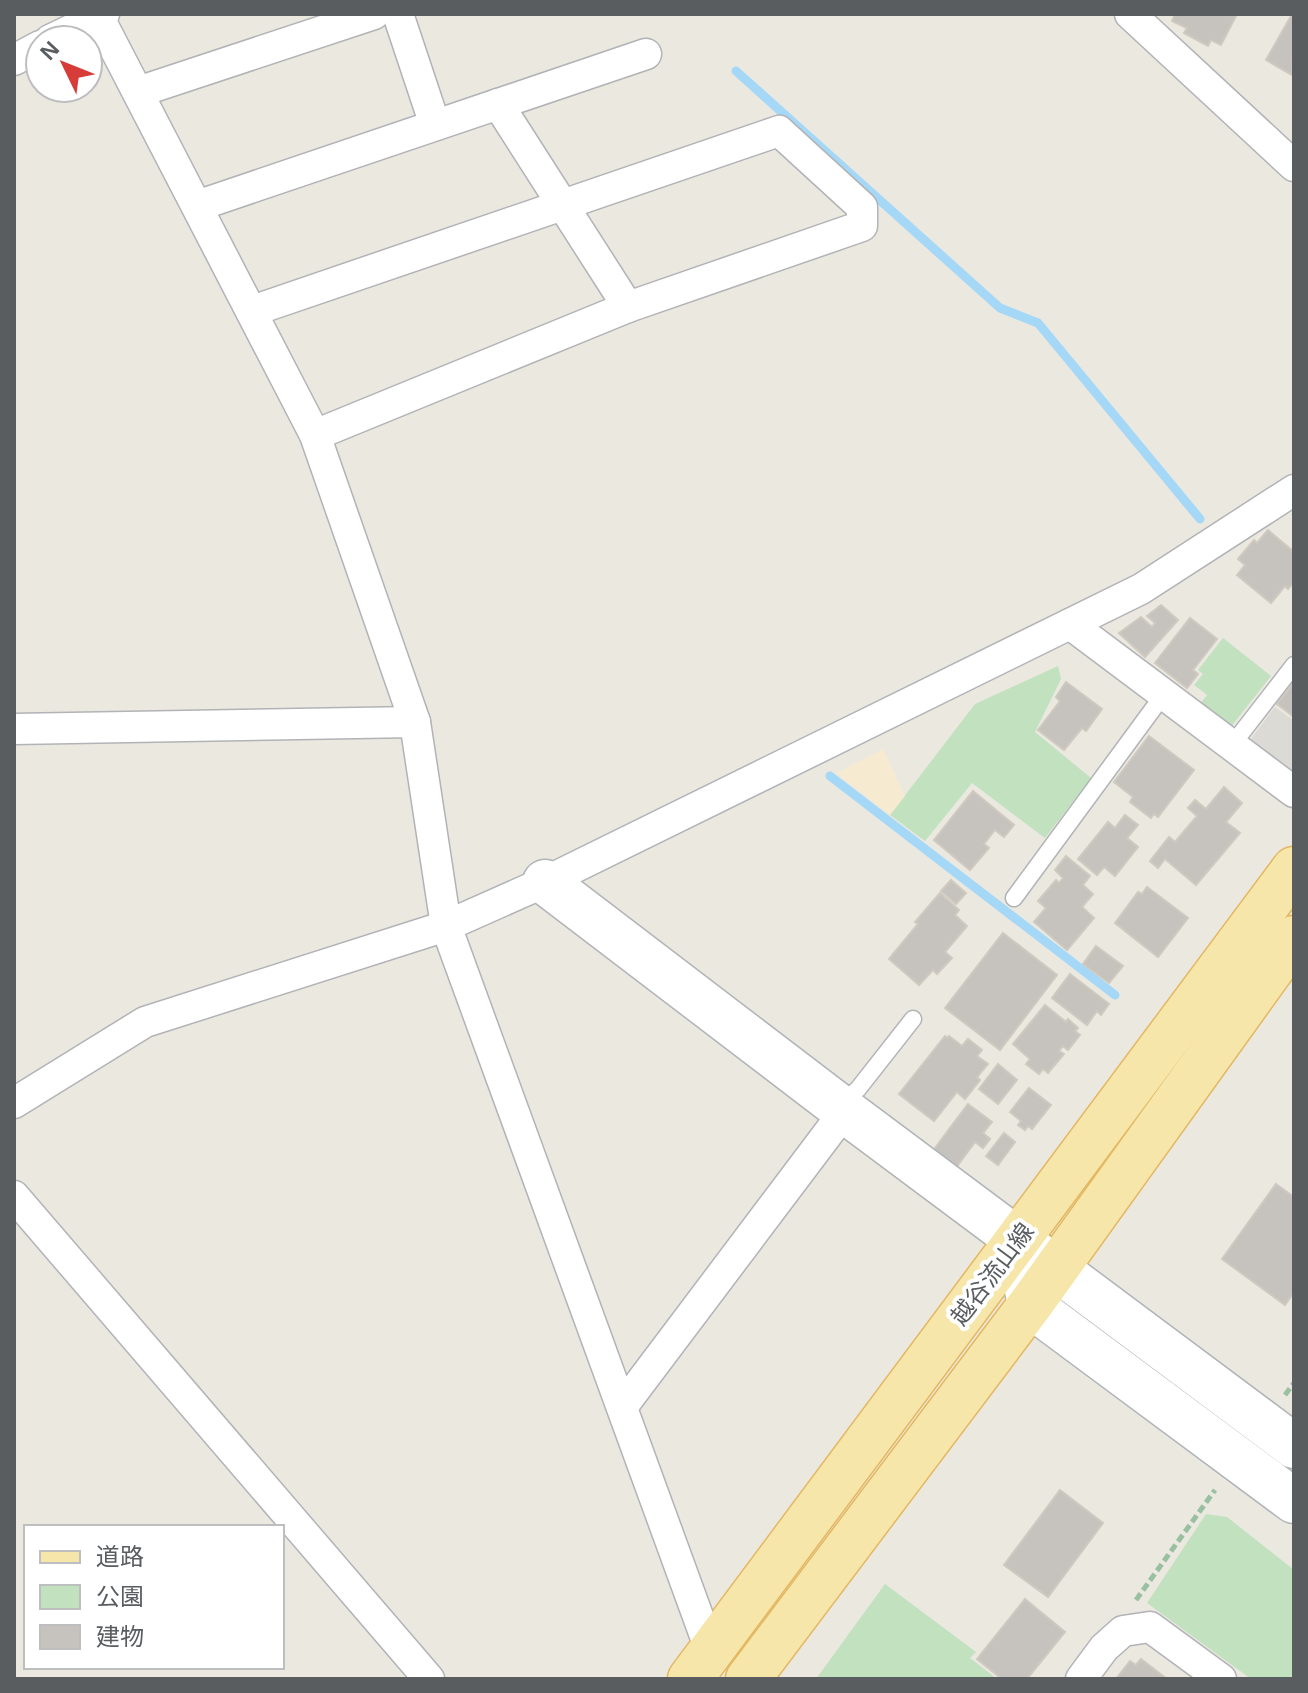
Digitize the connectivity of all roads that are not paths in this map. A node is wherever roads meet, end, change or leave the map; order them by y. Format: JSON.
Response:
{"nodes":[{"id":1,"x":374,"y":14,"type":"edge"},
{"id":2,"x":398,"y":14,"type":"edge"},
{"id":3,"x":99,"y":15,"type":"edge"},
{"id":4,"x":1139,"y":17,"type":"edge"},
{"id":5,"x":646,"y":54,"type":"dead end"},
{"id":6,"x":138,"y":92,"type":"junction"},
{"id":7,"x":498,"y":104,"type":"junction"},
{"id":8,"x":435,"y":125,"type":"junction"},
{"id":9,"x":1294,"y":166,"type":"edge"},
{"id":10,"x":561,"y":205,"type":"junction"},
{"id":11,"x":197,"y":206,"type":"junction"},
{"id":12,"x":628,"y":307,"type":"junction"},
{"id":13,"x":252,"y":311,"type":"junction"},
{"id":14,"x":315,"y":435,"type":"junction"},
{"id":15,"x":1294,"y":490,"type":"edge"},
{"id":16,"x":1070,"y":624,"type":"junction"},
{"id":17,"x":1294,"y":665,"type":"edge"},
{"id":18,"x":1164,"y":694,"type":"junction"},
{"id":19,"x":415,"y":722,"type":"junction"},
{"id":20,"x":14,"y":729,"type":"edge"},
{"id":21,"x":1232,"y":745,"type":"junction"},
{"id":22,"x":1294,"y":792,"type":"edge"},
{"id":23,"x":1294,"y":869,"type":"edge"},
{"id":24,"x":545,"y":882,"type":"junction"},
{"id":25,"x":1014,"y":898,"type":"dead end"},
{"id":26,"x":446,"y":926,"type":"junction"},
{"id":27,"x":1294,"y":938,"type":"edge"},
{"id":28,"x":913,"y":1019,"type":"dead end"},
{"id":29,"x":14,"y":1103,"type":"edge"},
{"id":30,"x":842,"y":1108,"type":"junction"},
{"id":31,"x":14,"y":1196,"type":"edge"},
{"id":32,"x":1017,"y":1240,"type":"junction"},
{"id":33,"x":1057,"y":1269,"type":"junction"},
{"id":34,"x":1030,"y":1305,"type":"junction"},
{"id":35,"x":622,"y":1407,"type":"junction"},
{"id":36,"x":1294,"y":1446,"type":"edge"},
{"id":37,"x":1294,"y":1501,"type":"edge"},
{"id":38,"x":701,"y":1665,"type":"edge"},
{"id":39,"x":429,"y":1679,"type":"edge"},
{"id":40,"x":748,"y":1679,"type":"edge"},
{"id":41,"x":1081,"y":1679,"type":"edge"},
{"id":42,"x":1221,"y":1679,"type":"edge"}],
"edges":[{"from":1,"to":6,"type":"street"},
{"from":2,"to":8,"type":"street"},
{"from":3,"to":6,"type":"street"},
{"from":4,"to":9,"type":"street"},
{"from":5,"to":7,"type":"street"},
{"from":6,"to":11,"type":"street"},
{"from":7,"to":8,"type":"street"},
{"from":7,"to":10,"type":"street"},
{"from":8,"to":11,"type":"street"},
{"from":10,"to":12,"type":"street"},
{"from":10,"to":12,"type":"street"},
{"from":10,"to":13,"type":"street"},
{"from":11,"to":13,"type":"street"},
{"from":12,"to":14,"type":"street"},
{"from":13,"to":14,"type":"street"},
{"from":14,"to":19,"type":"street"},
{"from":15,"to":16,"type":"street"},
{"from":16,"to":18,"type":"street"},
{"from":16,"to":24,"type":"street"},
{"from":17,"to":21,"type":"lane"},
{"from":18,"to":21,"type":"street"},
{"from":18,"to":25,"type":"lane"},
{"from":19,"to":20,"type":"street"},
{"from":19,"to":26,"type":"street"},
{"from":21,"to":22,"type":"street"},
{"from":23,"to":32,"type":"main road","name":"越谷流山線"},
{"from":24,"to":26,"type":"street"},
{"from":24,"to":30,"type":"street"},
{"from":26,"to":29,"type":"street"},
{"from":26,"to":35,"type":"street"},
{"from":27,"to":33,"type":"main road","name":"越谷流山線"},
{"from":28,"to":30,"type":"lane"},
{"from":30,"to":32,"type":"street"},
{"from":30,"to":35,"type":"street"},
{"from":31,"to":39,"type":"street"},
{"from":32,"to":33,"type":"street"},
{"from":32,"to":34,"type":"street"},
{"from":32,"to":38,"type":"main road","name":"越谷流山線"},
{"from":33,"to":34,"type":"main road","name":"越谷流山線"},
{"from":33,"to":36,"type":"street"},
{"from":34,"to":37,"type":"street"},
{"from":34,"to":40,"type":"main road","name":"越谷流山線"},
{"from":35,"to":38,"type":"street"},
{"from":41,"to":42,"type":"street"}]}
